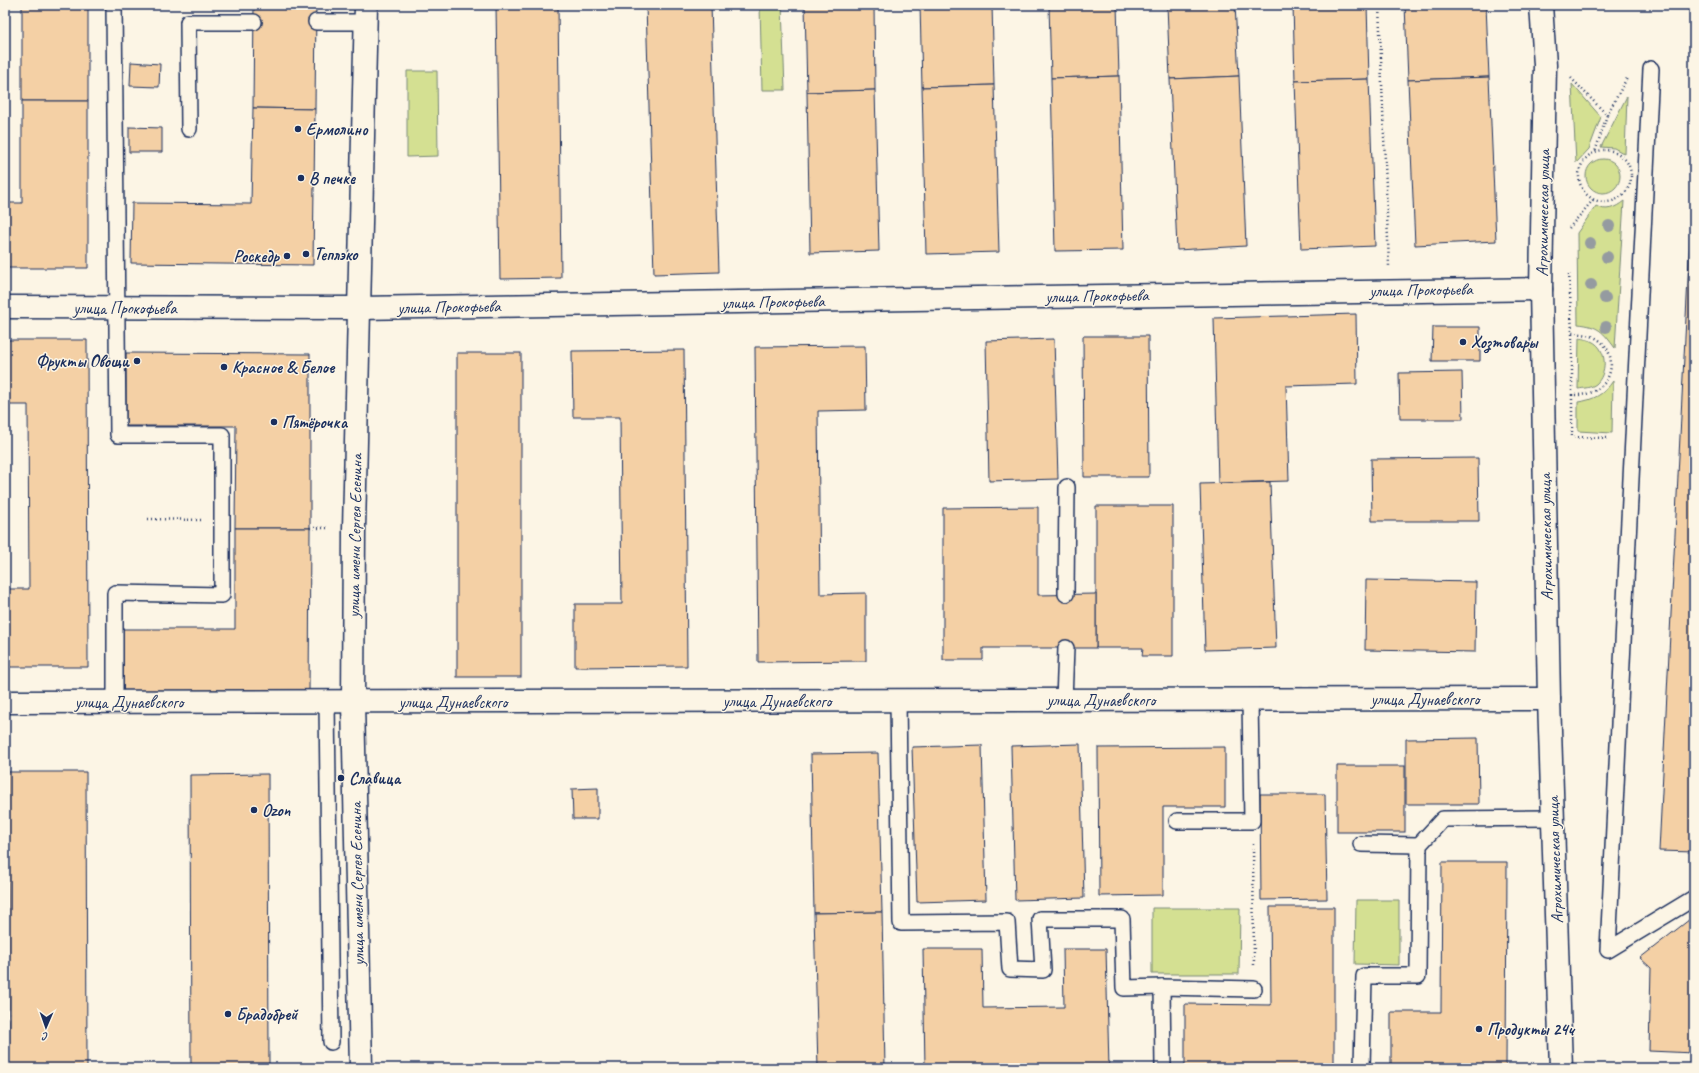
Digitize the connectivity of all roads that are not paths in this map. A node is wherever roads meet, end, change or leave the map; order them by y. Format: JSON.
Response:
{"nodes":[{"id":1,"x":114,"y":5,"type":"edge"},
{"id":2,"x":1541,"y":5,"type":"edge"},
{"id":3,"x":365,"y":14,"type":"edge"},
{"id":4,"x":254,"y":22,"type":"dead end"},
{"id":5,"x":316,"y":22,"type":"dead end"},
{"id":6,"x":1651,"y":69,"type":"dead end"},
{"id":7,"x":189,"y":129,"type":"dead end"},
{"id":8,"x":1541,"y":289,"type":"junction"},
{"id":9,"x":5,"y":307,"type":"edge"},
{"id":10,"x":117,"y":308,"type":"junction"},
{"id":11,"x":359,"y":308,"type":"junction"},
{"id":12,"x":1068,"y":487,"type":"dead end"},
{"id":13,"x":1066,"y":594,"type":"dead end"},
{"id":14,"x":1066,"y":648,"type":"dead end"},
{"id":15,"x":1549,"y":699,"type":"junction"},
{"id":16,"x":1064,"y":700,"type":"junction"},
{"id":17,"x":1250,"y":700,"type":"junction"},
{"id":18,"x":898,"y":701,"type":"junction"},
{"id":19,"x":5,"y":702,"type":"edge"},
{"id":20,"x":115,"y":702,"type":"junction"},
{"id":21,"x":327,"y":702,"type":"junction"},
{"id":22,"x":353,"y":702,"type":"junction"},
{"id":23,"x":1554,"y":818,"type":"junction"},
{"id":24,"x":1177,"y":821,"type":"dead end"},
{"id":25,"x":1361,"y":844,"type":"dead end"},
{"id":26,"x":1419,"y":845,"type":"junction"},
{"id":27,"x":1694,"y":898,"type":"edge"},
{"id":28,"x":1162,"y":987,"type":"junction"},
{"id":29,"x":1254,"y":989,"type":"road end"},
{"id":30,"x":331,"y":1042,"type":"dead end"},
{"id":31,"x":361,"y":1068,"type":"edge"},
{"id":32,"x":1164,"y":1068,"type":"edge"},
{"id":33,"x":1362,"y":1068,"type":"edge"},
{"id":34,"x":1561,"y":1068,"type":"edge"}],
"edges":[{"from":1,"to":10,"type":"lane"},
{"from":2,"to":8,"type":"street","name":"Агрохимическая улица"},
{"from":3,"to":5,"type":"lane"},
{"from":3,"to":11,"type":"street","name":"улица имени Сергея Есенина"},
{"from":4,"to":7,"type":"lane"},
{"from":6,"to":27,"type":"lane"},
{"from":8,"to":11,"type":"street","name":"улица Прокофьева"},
{"from":8,"to":15,"type":"street","name":"Агрохимическая улица"},
{"from":9,"to":10,"type":"street","name":"улица Прокофьева"},
{"from":10,"to":11,"type":"street","name":"улица Прокофьева"},
{"from":10,"to":20,"type":"lane"},
{"from":11,"to":22,"type":"street","name":"улица имени Сергея Есенина"},
{"from":12,"to":13,"type":"lane"},
{"from":14,"to":16,"type":"lane"},
{"from":15,"to":17,"type":"street","name":"улица Дунаевского"},
{"from":15,"to":23,"type":"street","name":"Агрохимическая улица"},
{"from":16,"to":17,"type":"street","name":"улица Дунаевского"},
{"from":16,"to":18,"type":"street","name":"улица Дунаевского"},
{"from":17,"to":24,"type":"lane"},
{"from":18,"to":22,"type":"street","name":"улица Дунаевского"},
{"from":18,"to":28,"type":"lane"},
{"from":19,"to":20,"type":"street","name":"улица Дунаевского"},
{"from":20,"to":21,"type":"street","name":"улица Дунаевского"},
{"from":21,"to":22,"type":"street","name":"улица Дунаевского"},
{"from":21,"to":30,"type":"lane"},
{"from":22,"to":31,"type":"street","name":"улица имени Сергея Есенина"},
{"from":23,"to":26,"type":"lane"},
{"from":23,"to":34,"type":"street","name":"Агрохимическая улица"},
{"from":25,"to":26,"type":"lane"},
{"from":26,"to":33,"type":"lane"},
{"from":28,"to":29,"type":"lane"},
{"from":28,"to":32,"type":"lane"}]}
